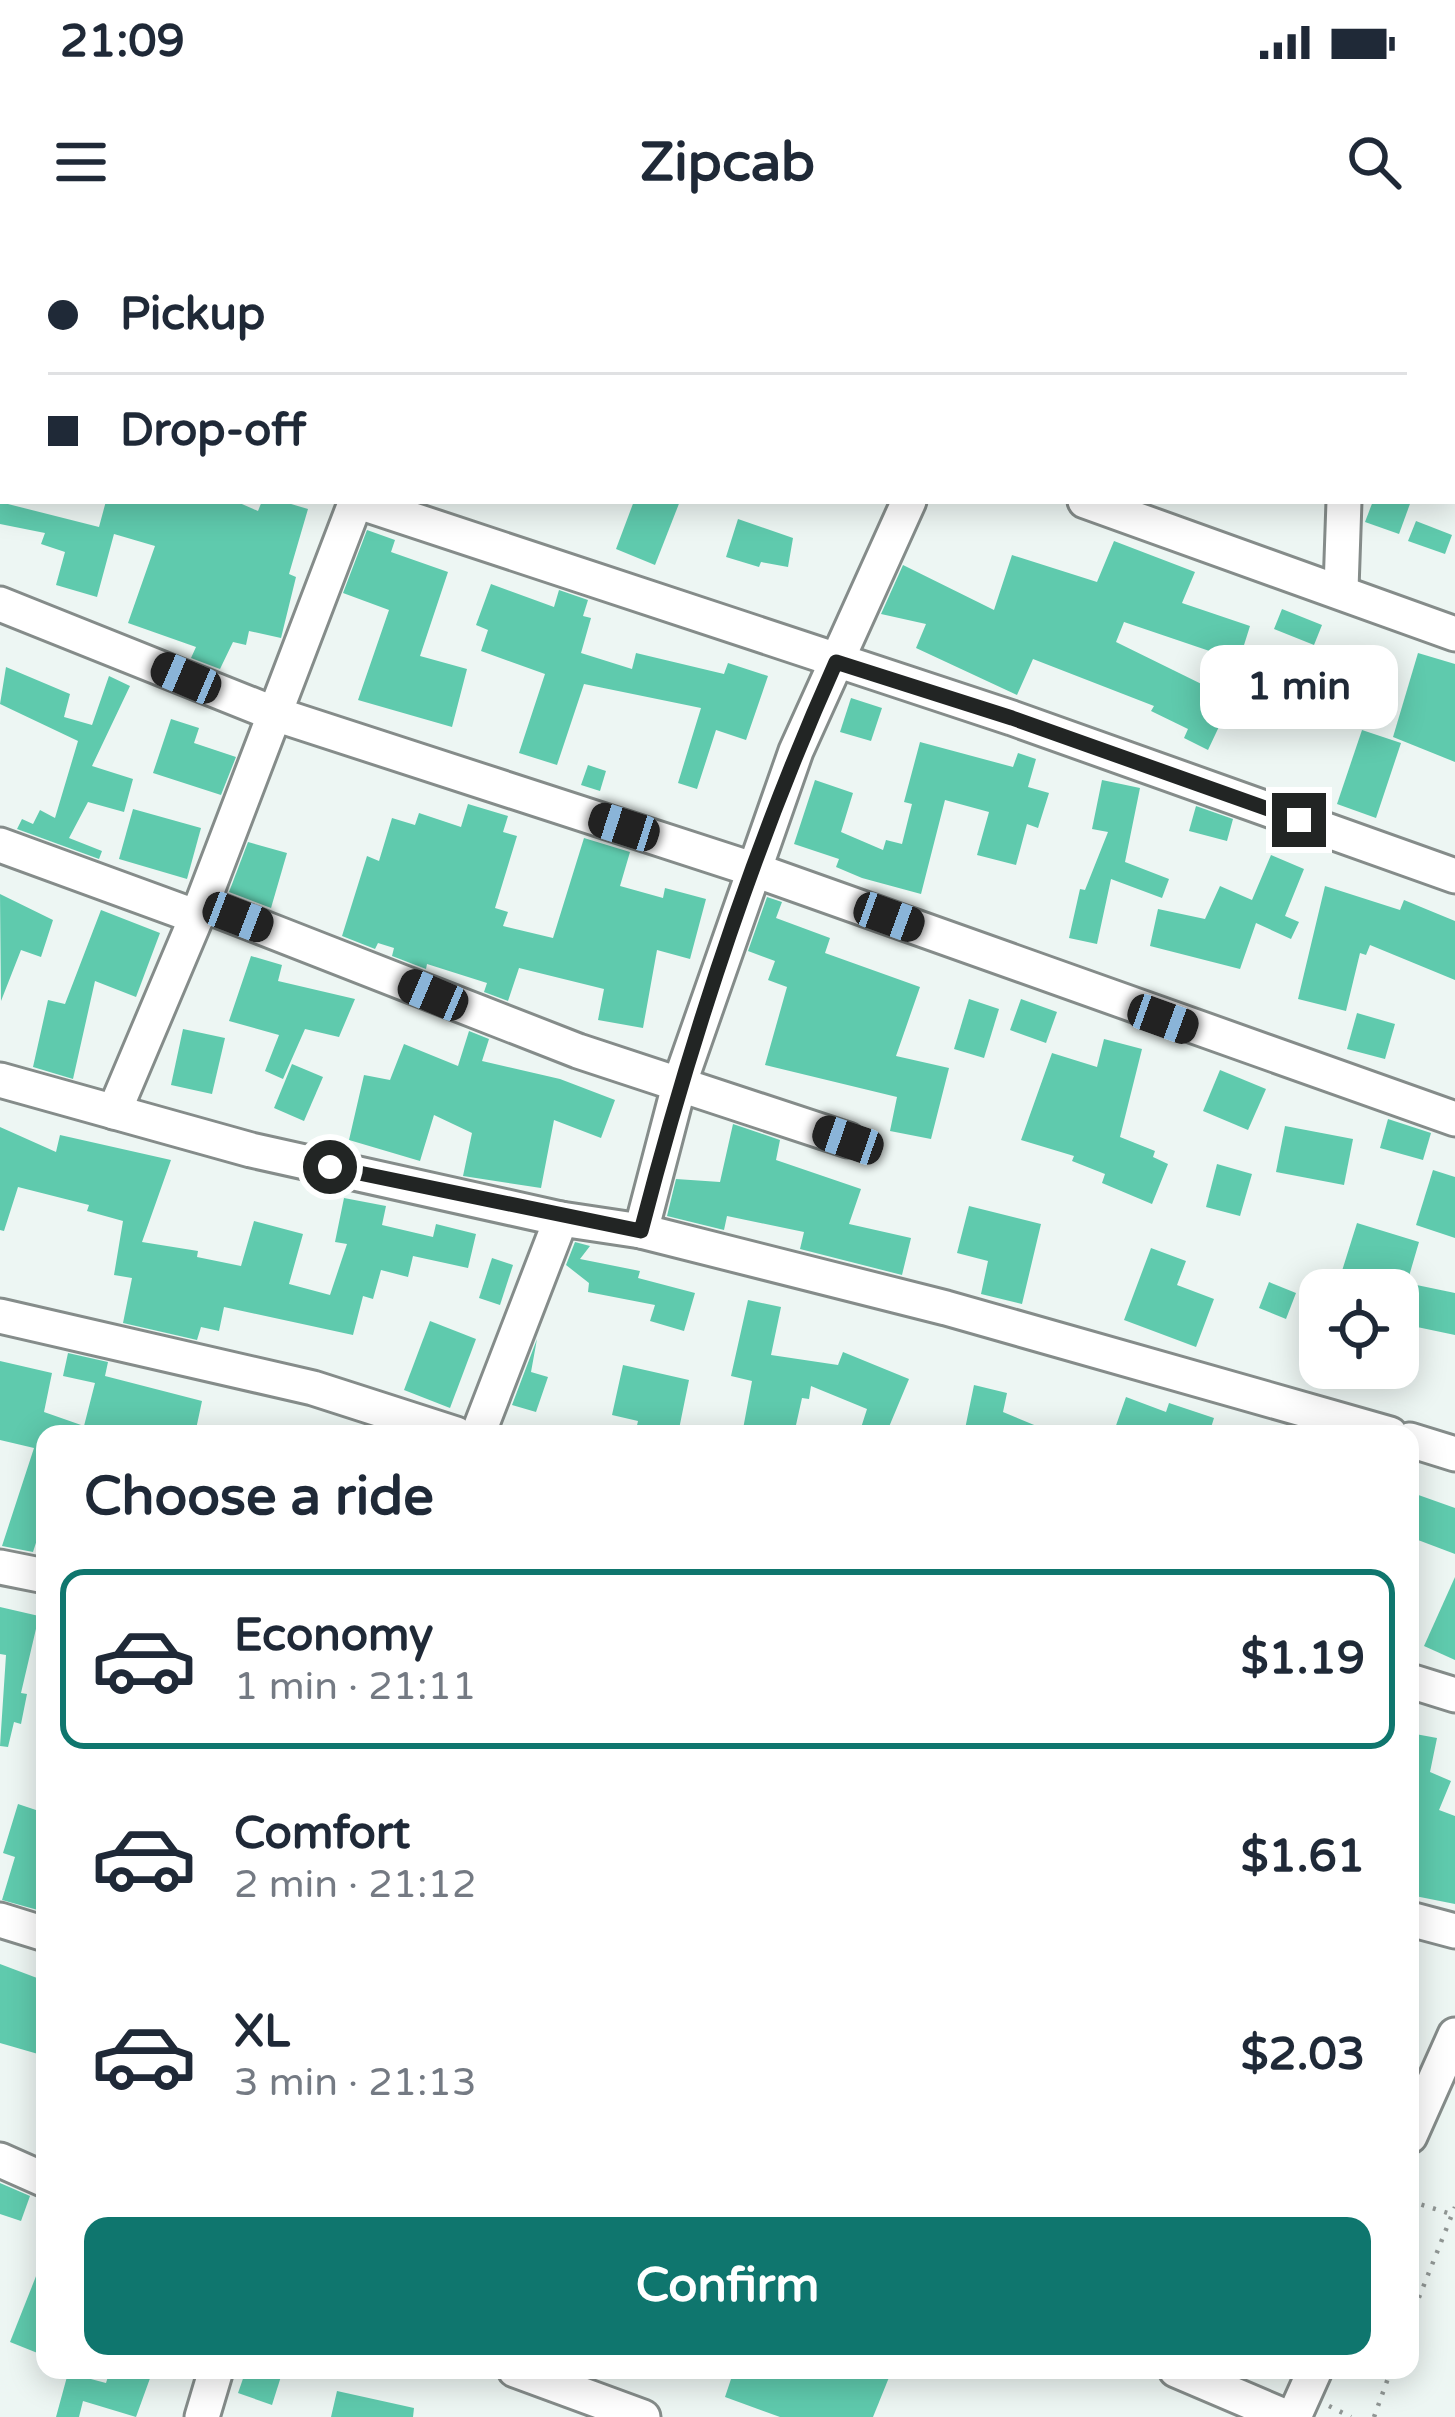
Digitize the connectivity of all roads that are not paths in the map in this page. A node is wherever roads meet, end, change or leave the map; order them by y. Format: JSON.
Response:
{"nodes":[{"id":1,"x":355,"y":504,"type":"edge"},
{"id":2,"x":365,"y":504,"type":"edge"},
{"id":3,"x":908,"y":504,"type":"edge"},
{"id":4,"x":1094,"y":504,"type":"edge"},
{"id":5,"x":1344,"y":504,"type":"edge"},
{"id":6,"x":1341,"y":590,"type":"junction"},
{"id":7,"x":0,"y":604,"type":"edge"},
{"id":8,"x":1455,"y":634,"type":"edge"},
{"id":9,"x":836,"y":662,"type":"junction"},
{"id":10,"x":274,"y":714,"type":"junction"},
{"id":11,"x":0,"y":845,"type":"edge"},
{"id":12,"x":754,"y":870,"type":"junction"},
{"id":13,"x":1455,"y":876,"type":"edge"},
{"id":14,"x":199,"y":910,"type":"junction"},
{"id":15,"x":0,"y":1080,"type":"edge"},
{"id":16,"x":680,"y":1082,"type":"junction"},
{"id":17,"x":114,"y":1112,"type":"junction"},
{"id":18,"x":1455,"y":1119,"type":"edge"},
{"id":19,"x":848,"y":1140,"type":"dead end"},
{"id":20,"x":561,"y":1219,"type":"junction"},
{"id":21,"x":641,"y":1231,"type":"junction"},
{"id":22,"x":0,"y":1316,"type":"edge"},
{"id":23,"x":428,"y":1425,"type":"edge"},
{"id":24,"x":481,"y":1425,"type":"edge"},
{"id":25,"x":1358,"y":1425,"type":"edge"},
{"id":26,"x":1419,"y":1443,"type":"edge"},
{"id":27,"x":1455,"y":1454,"type":"edge"},
{"id":28,"x":0,"y":1567,"type":"edge"},
{"id":29,"x":36,"y":1574,"type":"edge"},
{"id":30,"x":1419,"y":1684,"type":"edge"},
{"id":31,"x":1455,"y":1695,"type":"edge"},
{"id":32,"x":0,"y":1920,"type":"edge"},
{"id":33,"x":1419,"y":1921,"type":"edge"},
{"id":34,"x":36,"y":1931,"type":"edge"},
{"id":35,"x":1455,"y":1931,"type":"edge"},
{"id":36,"x":1455,"y":2035,"type":"edge"},
{"id":37,"x":1419,"y":2116,"type":"edge"},
{"id":38,"x":0,"y":2160,"type":"edge"},
{"id":39,"x":36,"y":2176,"type":"edge"},
{"id":40,"x":213,"y":2379,"type":"edge"},
{"id":41,"x":540,"y":2379,"type":"edge"},
{"id":42,"x":1198,"y":2379,"type":"edge"},
{"id":43,"x":1310,"y":2379,"type":"edge"},
{"id":44,"x":202,"y":2417,"type":"edge"},
{"id":45,"x":643,"y":2417,"type":"edge"},
{"id":46,"x":1290,"y":2417,"type":"edge"}],
"edges":[{"from":1,"to":10,"type":"street"},
{"from":2,"to":9,"type":"street"},
{"from":3,"to":9,"type":"street"},
{"from":4,"to":6,"type":"street"},
{"from":5,"to":6,"type":"street"},
{"from":6,"to":8,"type":"street"},
{"from":7,"to":10,"type":"street"},
{"from":9,"to":12,"type":"street"},
{"from":9,"to":13,"type":"street"},
{"from":10,"to":12,"type":"street"},
{"from":10,"to":14,"type":"street"},
{"from":11,"to":14,"type":"street"},
{"from":12,"to":16,"type":"street"},
{"from":12,"to":18,"type":"street"},
{"from":14,"to":16,"type":"street"},
{"from":14,"to":17,"type":"street"},
{"from":15,"to":17,"type":"street"},
{"from":16,"to":19,"type":"street"},
{"from":16,"to":21,"type":"street"},
{"from":17,"to":20,"type":"street"},
{"from":20,"to":21,"type":"street"},
{"from":20,"to":24,"type":"street"},
{"from":21,"to":25,"type":"street"},
{"from":22,"to":23,"type":"street"},
{"from":26,"to":27,"type":"street"},
{"from":28,"to":29,"type":"street"},
{"from":30,"to":31,"type":"street"},
{"from":32,"to":34,"type":"street"},
{"from":33,"to":35,"type":"street"},
{"from":36,"to":37,"type":"street"},
{"from":38,"to":39,"type":"street"},
{"from":40,"to":44,"type":"street"},
{"from":41,"to":45,"type":"street"},
{"from":42,"to":46,"type":"street"},
{"from":43,"to":46,"type":"street"}]}
